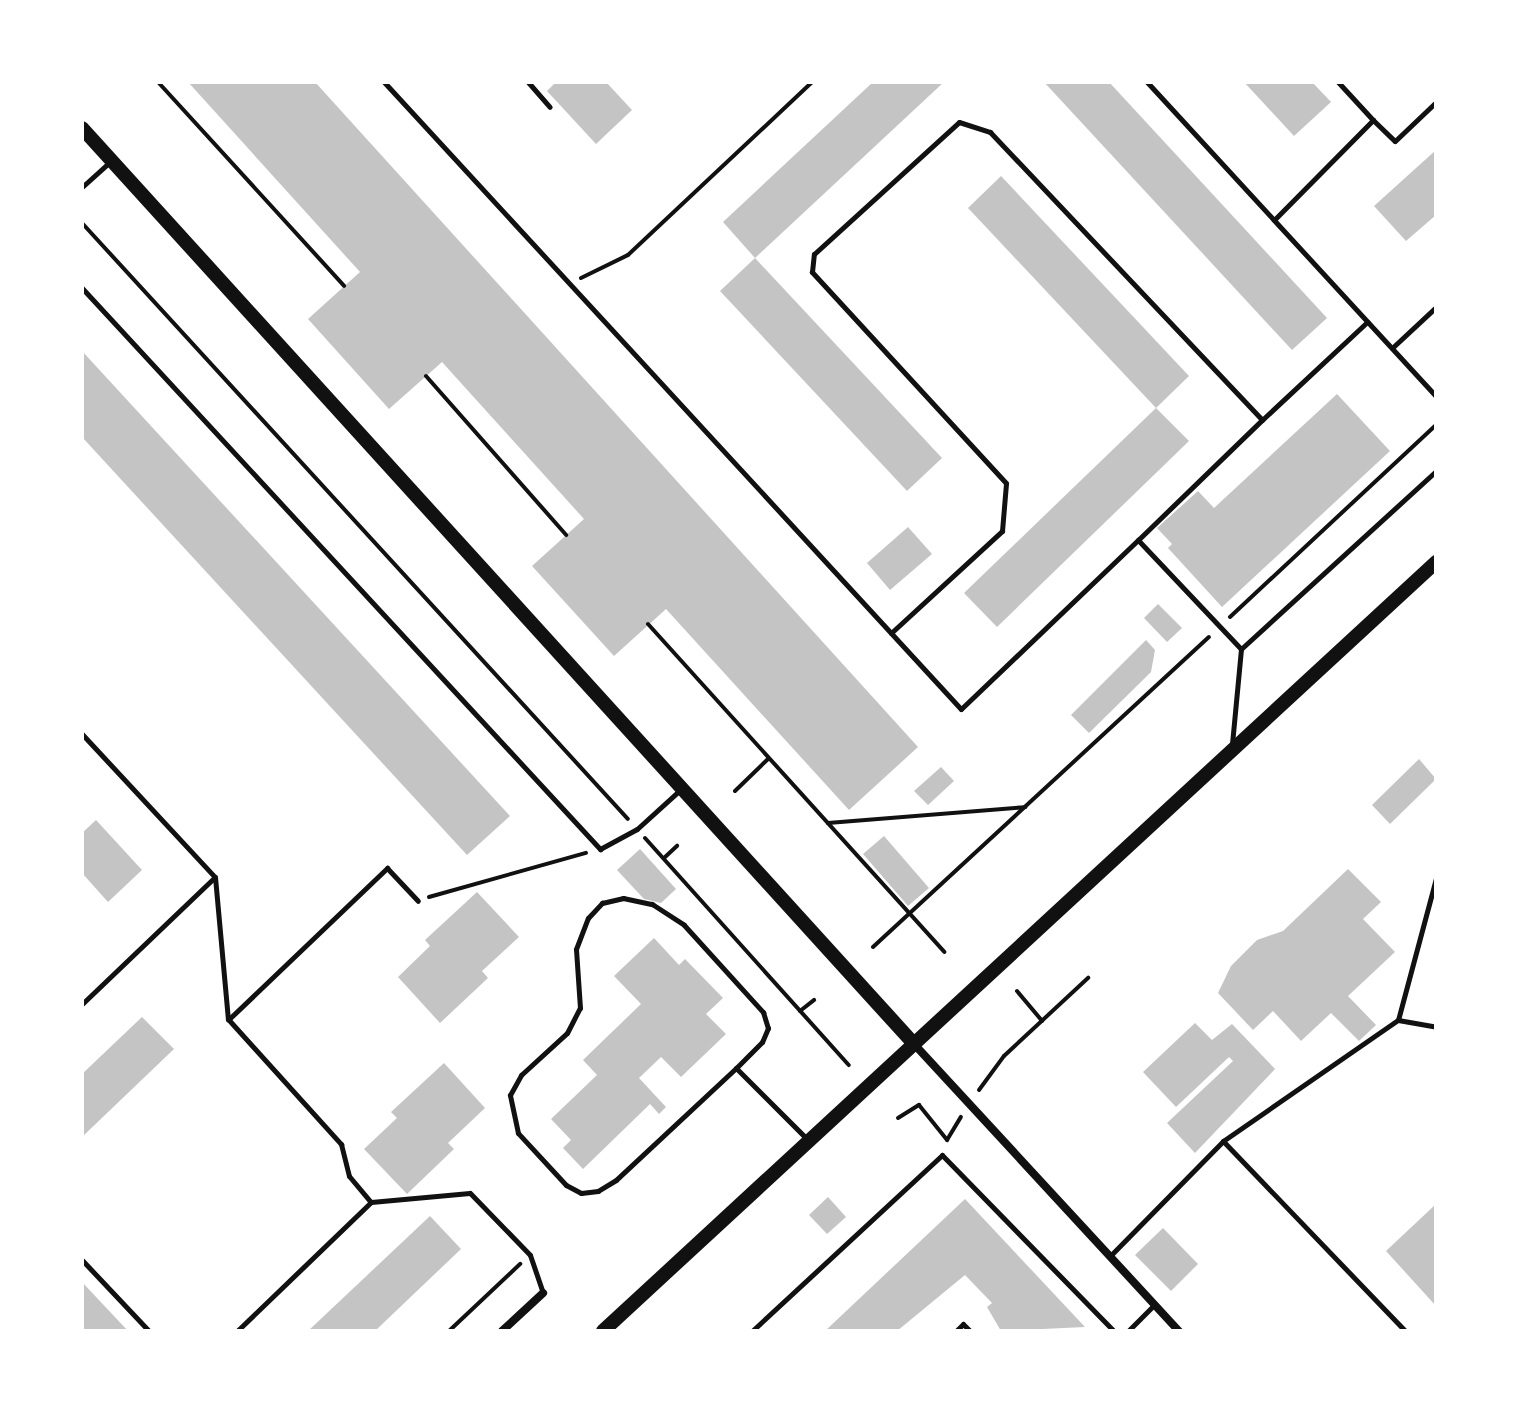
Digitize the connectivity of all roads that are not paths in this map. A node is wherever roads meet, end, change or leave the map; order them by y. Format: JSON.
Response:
{"nodes":[{"id":1,"x":384,"y":82,"type":"edge"},
{"id":2,"x":528,"y":82,"type":"edge"},
{"id":3,"x":1147,"y":82,"type":"edge"},
{"id":4,"x":1338,"y":82,"type":"edge"},
{"id":5,"x":1436,"y":102,"type":"edge"},
{"id":6,"x":550,"y":107,"type":"dead end"},
{"id":7,"x":1373,"y":120,"type":"junction"},
{"id":8,"x":82,"y":128,"type":"edge"},
{"id":9,"x":112,"y":160,"type":"junction"},
{"id":10,"x":82,"y":187,"type":"edge"},
{"id":11,"x":1274,"y":220,"type":"junction"},
{"id":12,"x":82,"y":288,"type":"edge"},
{"id":13,"x":1436,"y":307,"type":"edge"},
{"id":14,"x":1367,"y":322,"type":"junction"},
{"id":15,"x":1392,"y":348,"type":"junction"},
{"id":16,"x":1436,"y":396,"type":"edge"},
{"id":17,"x":1262,"y":420,"type":"junction"},
{"id":18,"x":1436,"y":471,"type":"edge"},
{"id":19,"x":1138,"y":540,"type":"junction"},
{"id":20,"x":1436,"y":562,"type":"edge"},
{"id":21,"x":891,"y":633,"type":"junction"},
{"id":22,"x":1241,"y":649,"type":"junction"},
{"id":23,"x":82,"y":734,"type":"edge"},
{"id":24,"x":1231,"y":751,"type":"junction"},
{"id":25,"x":682,"y":788,"type":"junction"},
{"id":26,"x":215,"y":877,"type":"junction"},
{"id":27,"x":1436,"y":878,"type":"edge"},
{"id":28,"x":418,"y":901,"type":"road end"},
{"id":29,"x":82,"y":1004,"type":"edge"},
{"id":30,"x":228,"y":1019,"type":"junction"},
{"id":31,"x":1398,"y":1020,"type":"junction"},
{"id":32,"x":1436,"y":1027,"type":"edge"},
{"id":33,"x":914,"y":1044,"type":"junction"},
{"id":34,"x":736,"y":1068,"type":"junction"},
{"id":35,"x":808,"y":1141,"type":"junction"},
{"id":36,"x":1223,"y":1141,"type":"junction"},
{"id":37,"x":371,"y":1202,"type":"junction"},
{"id":38,"x":1110,"y":1256,"type":"junction"},
{"id":39,"x":82,"y":1260,"type":"edge"},
{"id":40,"x":543,"y":1293,"type":"joint"},
{"id":41,"x":1154,"y":1305,"type":"junction"},
{"id":42,"x":149,"y":1331,"type":"edge"},
{"id":43,"x":237,"y":1331,"type":"edge"},
{"id":44,"x":502,"y":1331,"type":"edge"},
{"id":45,"x":603,"y":1331,"type":"edge"},
{"id":46,"x":752,"y":1331,"type":"edge"},
{"id":47,"x":956,"y":1331,"type":"edge"},
{"id":48,"x":970,"y":1331,"type":"edge"},
{"id":49,"x":1114,"y":1331,"type":"edge"},
{"id":50,"x":1128,"y":1331,"type":"edge"},
{"id":51,"x":1179,"y":1331,"type":"edge"},
{"id":52,"x":1405,"y":1331,"type":"edge"}],
"edges":[{"from":1,"to":21,"type":"lane"},
{"from":2,"to":6,"type":"lane"},
{"from":3,"to":11,"type":"lane"},
{"from":4,"to":7,"type":"lane"},
{"from":5,"to":7,"type":"lane"},
{"from":7,"to":11,"type":"lane"},
{"from":8,"to":9,"type":"main road"},
{"from":9,"to":10,"type":"lane"},
{"from":9,"to":25,"type":"main road"},
{"from":11,"to":14,"type":"lane"},
{"from":12,"to":25,"type":"lane"},
{"from":13,"to":15,"type":"lane"},
{"from":14,"to":15,"type":"lane"},
{"from":14,"to":17,"type":"lane"},
{"from":15,"to":16,"type":"lane"},
{"from":17,"to":19,"type":"lane"},
{"from":17,"to":21,"type":"lane"},
{"from":18,"to":22,"type":"lane"},
{"from":19,"to":21,"type":"lane"},
{"from":19,"to":22,"type":"lane"},
{"from":20,"to":24,"type":"main road"},
{"from":22,"to":24,"type":"lane"},
{"from":23,"to":26,"type":"lane"},
{"from":24,"to":33,"type":"main road"},
{"from":25,"to":33,"type":"main road"},
{"from":26,"to":29,"type":"lane"},
{"from":26,"to":30,"type":"lane"},
{"from":27,"to":31,"type":"lane"},
{"from":28,"to":30,"type":"lane"},
{"from":30,"to":37,"type":"lane"},
{"from":31,"to":32,"type":"lane"},
{"from":31,"to":36,"type":"lane"},
{"from":33,"to":35,"type":"main road"},
{"from":33,"to":38,"type":"street"},
{"from":34,"to":34,"type":"lane"},
{"from":34,"to":35,"type":"lane"},
{"from":35,"to":45,"type":"main road"},
{"from":36,"to":38,"type":"lane"},
{"from":36,"to":52,"type":"lane"},
{"from":37,"to":40,"type":"lane"},
{"from":37,"to":43,"type":"lane"},
{"from":38,"to":41,"type":"street"},
{"from":39,"to":42,"type":"lane"},
{"from":40,"to":44,"type":"street"},
{"from":41,"to":50,"type":"lane"},
{"from":41,"to":51,"type":"street"},
{"from":46,"to":49,"type":"lane"},
{"from":47,"to":48,"type":"lane"}]}
